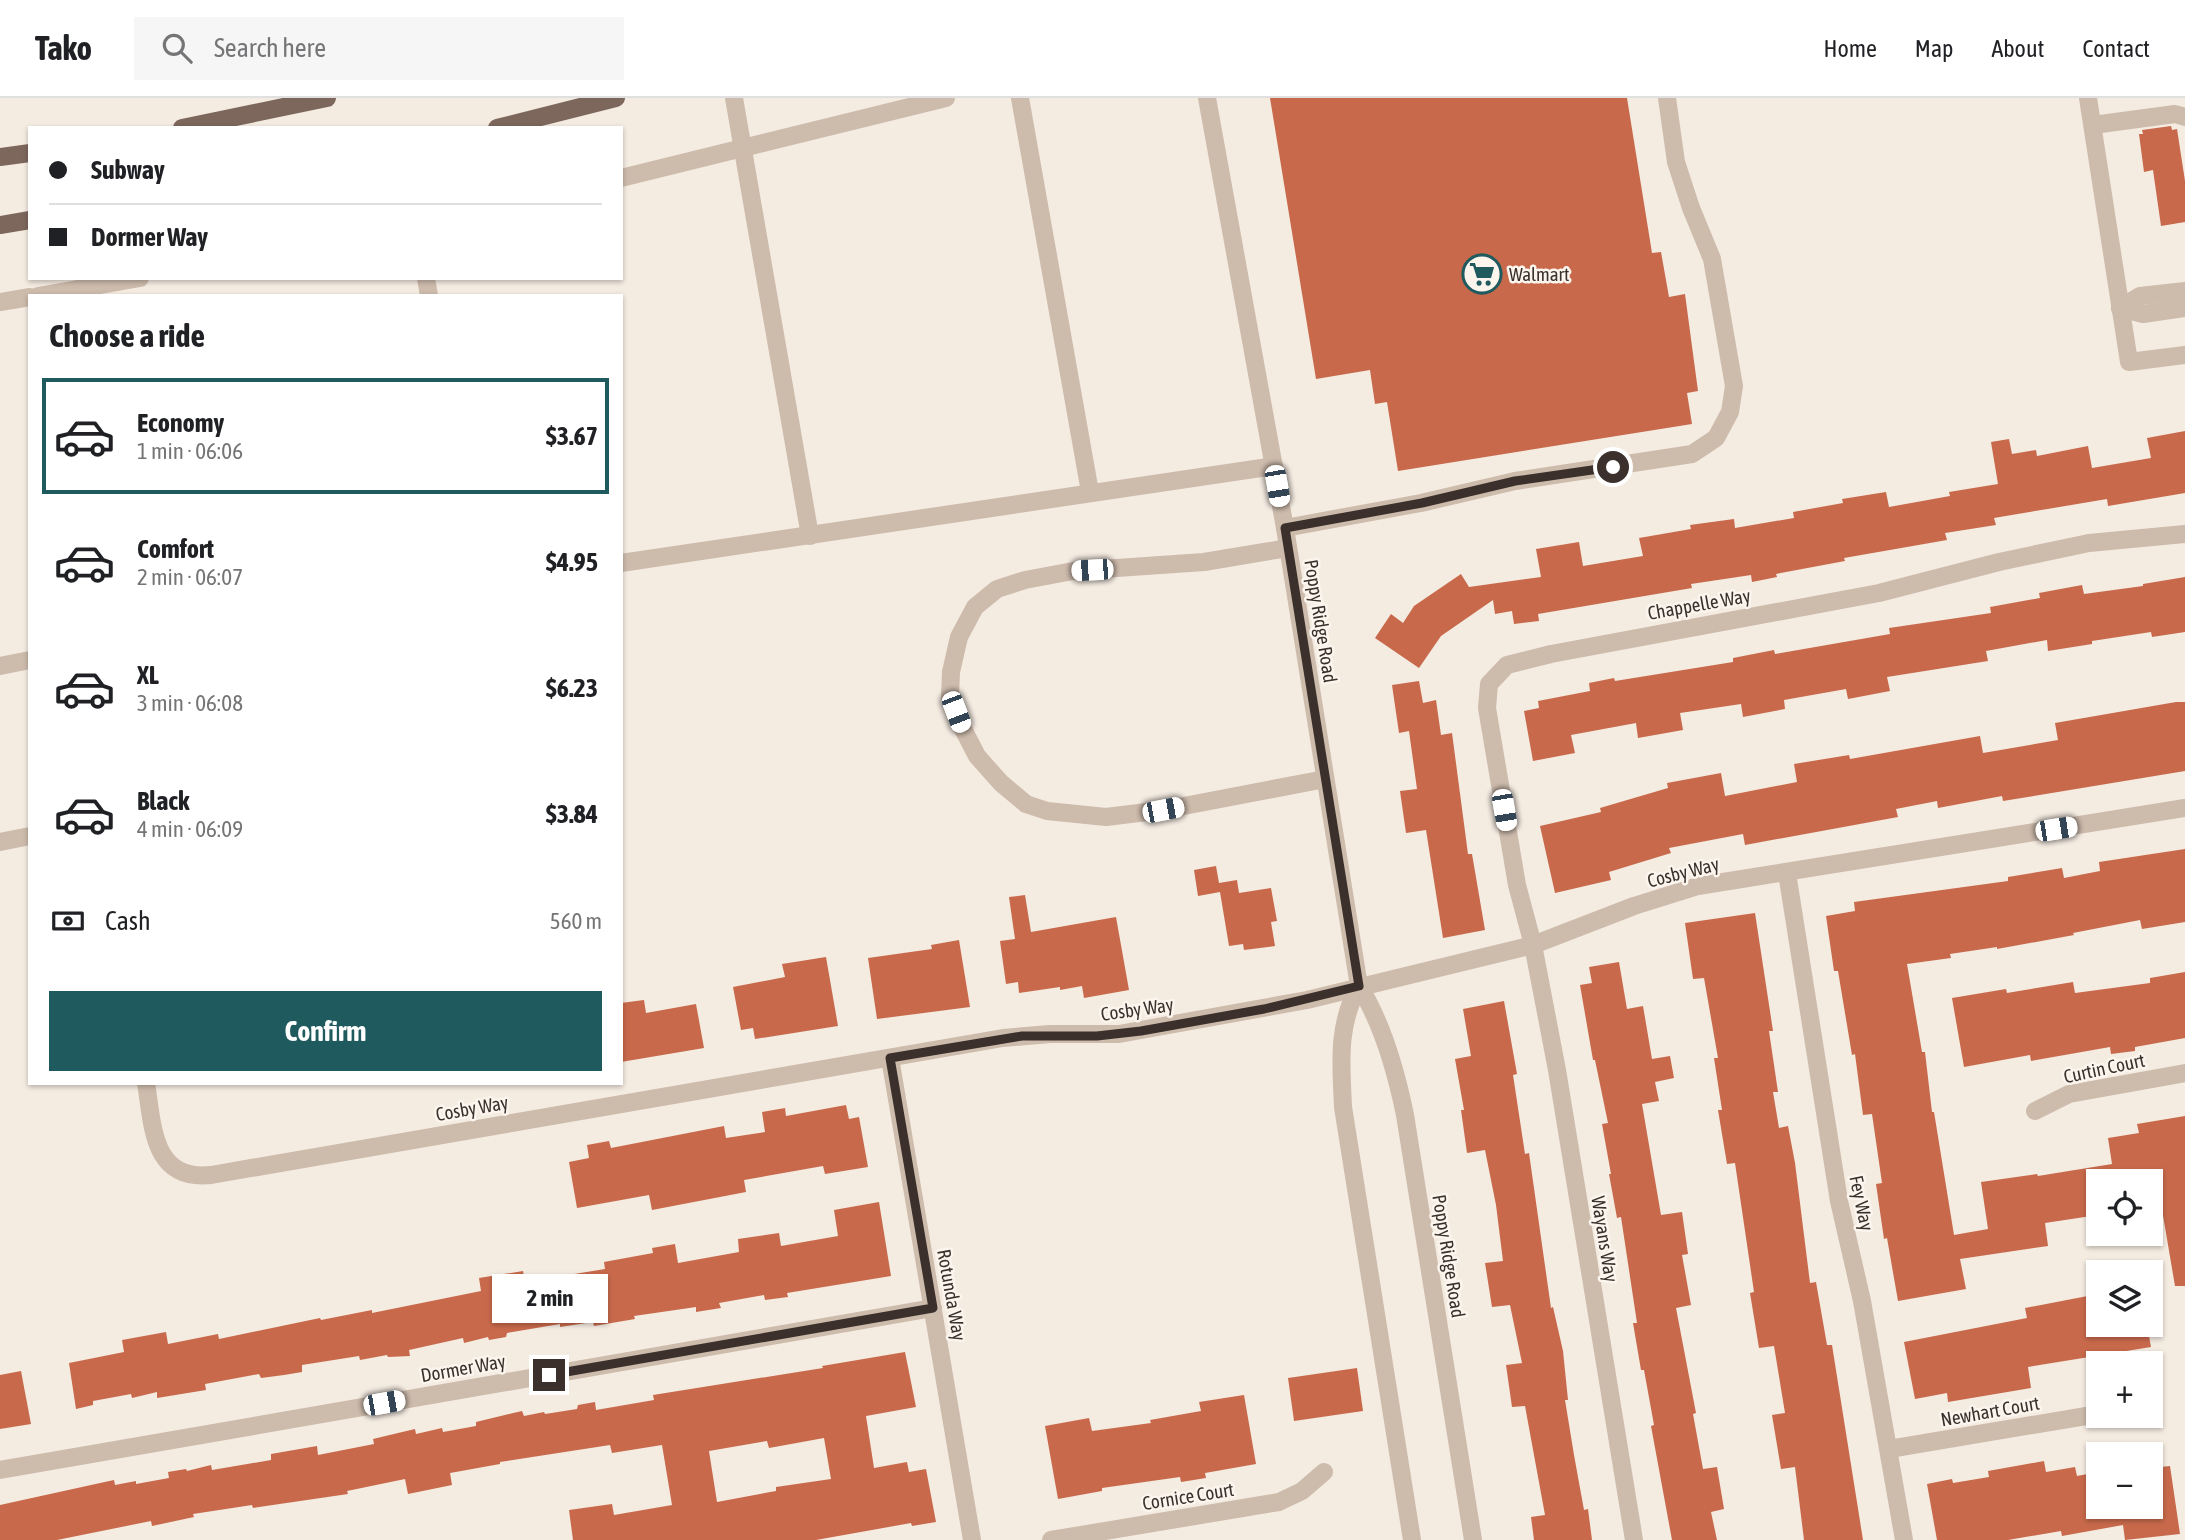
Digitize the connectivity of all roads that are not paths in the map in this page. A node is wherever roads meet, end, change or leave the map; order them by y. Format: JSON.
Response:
{"nodes":[{"id":1,"x":327,"y":98,"type":"edge"},
{"id":2,"x":616,"y":98,"type":"edge"},
{"id":3,"x":734,"y":98,"type":"edge"},
{"id":4,"x":946,"y":98,"type":"edge"},
{"id":5,"x":1020,"y":98,"type":"edge"},
{"id":6,"x":1207,"y":98,"type":"edge"},
{"id":7,"x":1667,"y":98,"type":"edge"},
{"id":8,"x":2088,"y":98,"type":"edge"},
{"id":9,"x":2185,"y":117,"type":"edge"},
{"id":10,"x":2093,"y":125,"type":"junction"},
{"id":11,"x":192,"y":126,"type":"edge"},
{"id":12,"x":505,"y":126,"type":"edge"},
{"id":13,"x":743,"y":147,"type":"junction"},
{"id":14,"x":28,"y":153,"type":"edge"},
{"id":15,"x":0,"y":158,"type":"edge"},
{"id":16,"x":623,"y":177,"type":"edge"},
{"id":17,"x":28,"y":220,"type":"edge"},
{"id":18,"x":0,"y":225,"type":"edge"},
{"id":19,"x":128,"y":280,"type":"edge"},
{"id":20,"x":2185,"y":290,"type":"edge"},
{"id":21,"x":49,"y":294,"type":"edge"},
{"id":22,"x":28,"y":297,"type":"edge"},
{"id":23,"x":0,"y":302,"type":"edge"},
{"id":24,"x":2120,"y":308,"type":"junction"},
{"id":25,"x":2185,"y":308,"type":"edge"},
{"id":26,"x":2185,"y":355,"type":"edge"},
{"id":27,"x":1273,"y":466,"type":"junction"},
{"id":28,"x":1090,"y":492,"type":"junction"},
{"id":29,"x":1285,"y":528,"type":"junction"},
{"id":30,"x":2185,"y":534,"type":"edge"},
{"id":31,"x":810,"y":536,"type":"junction"},
{"id":32,"x":1288,"y":548,"type":"junction"},
{"id":33,"x":623,"y":563,"type":"edge"},
{"id":34,"x":28,"y":660,"type":"edge"},
{"id":35,"x":0,"y":666,"type":"edge"},
{"id":36,"x":1325,"y":779,"type":"junction"},
{"id":37,"x":2185,"y":808,"type":"edge"},
{"id":38,"x":28,"y":836,"type":"edge"},
{"id":39,"x":0,"y":842,"type":"edge"},
{"id":40,"x":1787,"y":873,"type":"junction"},
{"id":41,"x":1532,"y":945,"type":"junction"},
{"id":42,"x":1359,"y":986,"type":"junction"},
{"id":43,"x":890,"y":1058,"type":"junction"},
{"id":44,"x":2185,"y":1073,"type":"edge"},
{"id":45,"x":146,"y":1085,"type":"edge"},
{"id":46,"x":2035,"y":1111,"type":"dead end"},
{"id":47,"x":933,"y":1308,"type":"junction"},
{"id":48,"x":2086,"y":1416,"type":"edge"},
{"id":49,"x":1889,"y":1449,"type":"junction"},
{"id":50,"x":0,"y":1470,"type":"edge"},
{"id":51,"x":1324,"y":1472,"type":"dead end"},
{"id":52,"x":972,"y":1540,"type":"edge"},
{"id":53,"x":1051,"y":1540,"type":"edge"},
{"id":54,"x":1412,"y":1540,"type":"edge"},
{"id":55,"x":1473,"y":1540,"type":"edge"},
{"id":56,"x":1634,"y":1540,"type":"edge"},
{"id":57,"x":1904,"y":1540,"type":"edge"}],
"edges":[{"from":1,"to":11,"type":"main road"},
{"from":2,"to":12,"type":"main road"},
{"from":3,"to":13,"type":"street"},
{"from":4,"to":13,"type":"street"},
{"from":5,"to":28,"type":"street"},
{"from":6,"to":27,"type":"street","name":"Poppy Ridge Road"},
{"from":7,"to":29,"type":"street"},
{"from":8,"to":10,"type":"street"},
{"from":9,"to":10,"type":"street"},
{"from":10,"to":24,"type":"street"},
{"from":13,"to":16,"type":"street"},
{"from":13,"to":31,"type":"street"},
{"from":14,"to":15,"type":"main road"},
{"from":17,"to":18,"type":"main road"},
{"from":19,"to":21,"type":"street"},
{"from":20,"to":24,"type":"street"},
{"from":22,"to":23,"type":"street"},
{"from":24,"to":25,"type":"street"},
{"from":24,"to":26,"type":"street"},
{"from":27,"to":28,"type":"street"},
{"from":27,"to":29,"type":"street","name":"Poppy Ridge Road"},
{"from":28,"to":31,"type":"street"},
{"from":29,"to":32,"type":"street","name":"Poppy Ridge Road"},
{"from":30,"to":41,"type":"street","name":"Chappelle Way"},
{"from":31,"to":33,"type":"street"},
{"from":32,"to":36,"type":"street","name":"Poppy Ridge Road"},
{"from":32,"to":36,"type":"street"},
{"from":34,"to":35,"type":"street"},
{"from":36,"to":42,"type":"street","name":"Poppy Ridge Road"},
{"from":37,"to":40,"type":"street","name":"Cosby Way"},
{"from":38,"to":39,"type":"street"},
{"from":40,"to":41,"type":"street","name":"Cosby Way"},
{"from":40,"to":49,"type":"street","name":"Fey Way"},
{"from":41,"to":42,"type":"street","name":"Cosby Way"},
{"from":41,"to":56,"type":"street","name":"Wayans Way"},
{"from":42,"to":43,"type":"street","name":"Cosby Way"},
{"from":42,"to":54,"type":"street"},
{"from":42,"to":55,"type":"street","name":"Poppy Ridge Road"},
{"from":43,"to":45,"type":"street","name":"Cosby Way"},
{"from":43,"to":47,"type":"street","name":"Rotunda Way"},
{"from":44,"to":46,"type":"street","name":"Curtin Court"},
{"from":47,"to":50,"type":"street","name":"Dormer Way"},
{"from":47,"to":52,"type":"street","name":"Rotunda Way"},
{"from":48,"to":49,"type":"street","name":"Newhart Court"},
{"from":49,"to":57,"type":"street","name":"Fey Way"},
{"from":51,"to":53,"type":"street","name":"Cornice Court"}]}
